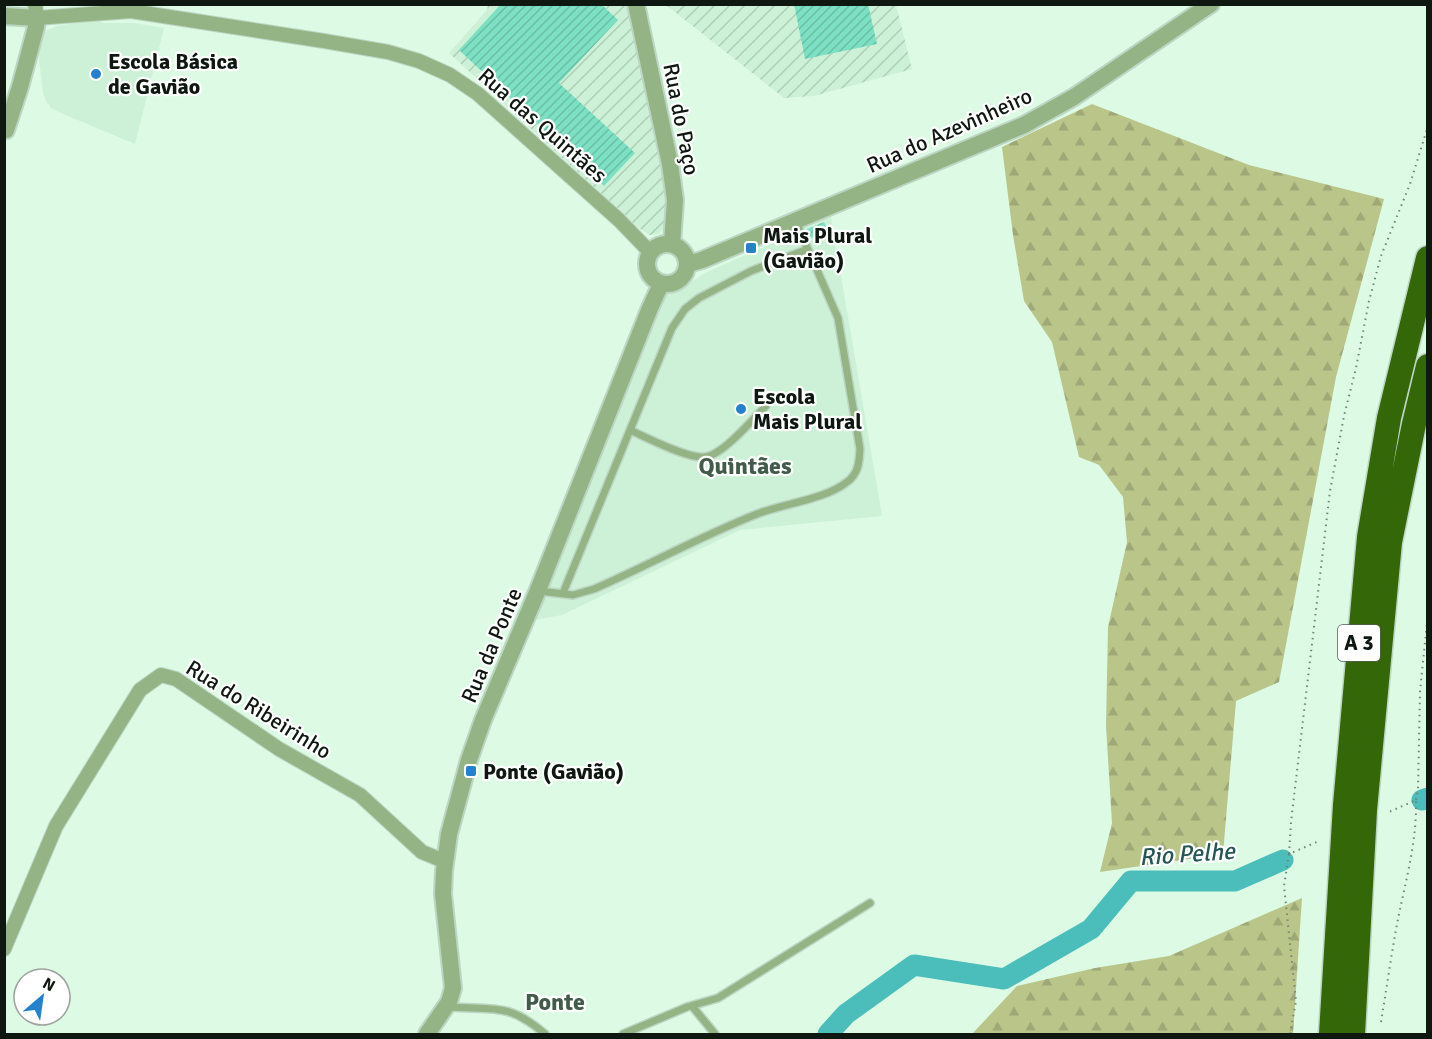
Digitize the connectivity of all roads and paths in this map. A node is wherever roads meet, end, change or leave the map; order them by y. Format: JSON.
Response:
{"nodes":[{"id":1,"x":636,"y":4,"type":"edge"},
{"id":2,"x":1211,"y":4,"type":"edge"},
{"id":3,"x":36,"y":11,"type":"edge"},
{"id":4,"x":4,"y":16,"type":"edge"},
{"id":5,"x":1428,"y":126,"type":"edge"},
{"id":6,"x":5,"y":133,"type":"edge"},
{"id":7,"x":796,"y":222,"type":"junction"},
{"id":8,"x":672,"y":244,"type":"junction"},
{"id":9,"x":808,"y":249,"type":"junction"},
{"id":10,"x":650,"y":252,"type":"junction"},
{"id":11,"x":1428,"y":258,"type":"edge"},
{"id":12,"x":688,"y":264,"type":"junction"},
{"id":13,"x":661,"y":284,"type":"junction"},
{"id":14,"x":1428,"y":366,"type":"edge"},
{"id":15,"x":766,"y":406,"type":"dead end"},
{"id":16,"x":630,"y":430,"type":"junction"},
{"id":17,"x":538,"y":590,"type":"junction"},
{"id":18,"x":563,"y":593,"type":"junction"},
{"id":19,"x":1428,"y":613,"type":"edge"},
{"id":20,"x":1427,"y":633,"type":"edge"},
{"id":21,"x":1416,"y":800,"type":"junction"},
{"id":22,"x":1389,"y":812,"type":"dead end"},
{"id":23,"x":1319,"y":841,"type":"dead end"},
{"id":24,"x":1289,"y":854,"type":"junction"},
{"id":25,"x":444,"y":861,"type":"junction"},
{"id":26,"x":870,"y":903,"type":"dead end"},
{"id":27,"x":4,"y":949,"type":"edge"},
{"id":28,"x":446,"y":1006,"type":"junction"},
{"id":29,"x":692,"y":1006,"type":"junction"},
{"id":30,"x":1381,"y":1022,"type":"dead end"},
{"id":31,"x":427,"y":1035,"type":"edge"},
{"id":32,"x":545,"y":1035,"type":"edge"},
{"id":33,"x":623,"y":1035,"type":"edge"},
{"id":34,"x":715,"y":1035,"type":"edge"},
{"id":35,"x":1290,"y":1035,"type":"edge"},
{"id":36,"x":1331,"y":1035,"type":"edge"},
{"id":37,"x":1353,"y":1035,"type":"edge"}],
"edges":[{"from":1,"to":8,"type":"street","name":"Rua do Paço"},
{"from":2,"to":7,"type":"street","name":"Rua do Azevinheiro"},
{"from":3,"to":4,"type":"street"},
{"from":3,"to":6,"type":"street"},
{"from":3,"to":10,"type":"street","name":"Rua das Quintães"},
{"from":5,"to":24,"type":"path"},
{"from":7,"to":9,"type":"lane"},
{"from":7,"to":12,"type":"street","name":"Rua do Azevinheiro"},
{"from":8,"to":10,"type":"street"},
{"from":8,"to":12,"type":"street"},
{"from":9,"to":16,"type":"lane"},
{"from":9,"to":18,"type":"lane"},
{"from":10,"to":13,"type":"street"},
{"from":11,"to":36,"type":"highway","number":"A 3"},
{"from":12,"to":13,"type":"street"},
{"from":13,"to":17,"type":"street","name":"Rua da Ponte"},
{"from":14,"to":37,"type":"highway","number":"A 3"},
{"from":15,"to":16,"type":"lane"},
{"from":16,"to":18,"type":"lane"},
{"from":17,"to":18,"type":"lane"},
{"from":17,"to":25,"type":"street","name":"Rua da Ponte"},
{"from":19,"to":20,"type":"path"},
{"from":20,"to":21,"type":"path"},
{"from":21,"to":22,"type":"path"},
{"from":21,"to":30,"type":"path"},
{"from":23,"to":24,"type":"path"},
{"from":24,"to":35,"type":"path"},
{"from":25,"to":27,"type":"street","name":"Rua do Ribeirinho"},
{"from":25,"to":28,"type":"street","name":"Rua da Ponte"},
{"from":26,"to":29,"type":"lane"},
{"from":28,"to":31,"type":"street","name":"Rua da Ponte"},
{"from":28,"to":32,"type":"lane"},
{"from":29,"to":33,"type":"lane"},
{"from":29,"to":34,"type":"lane"}]}
